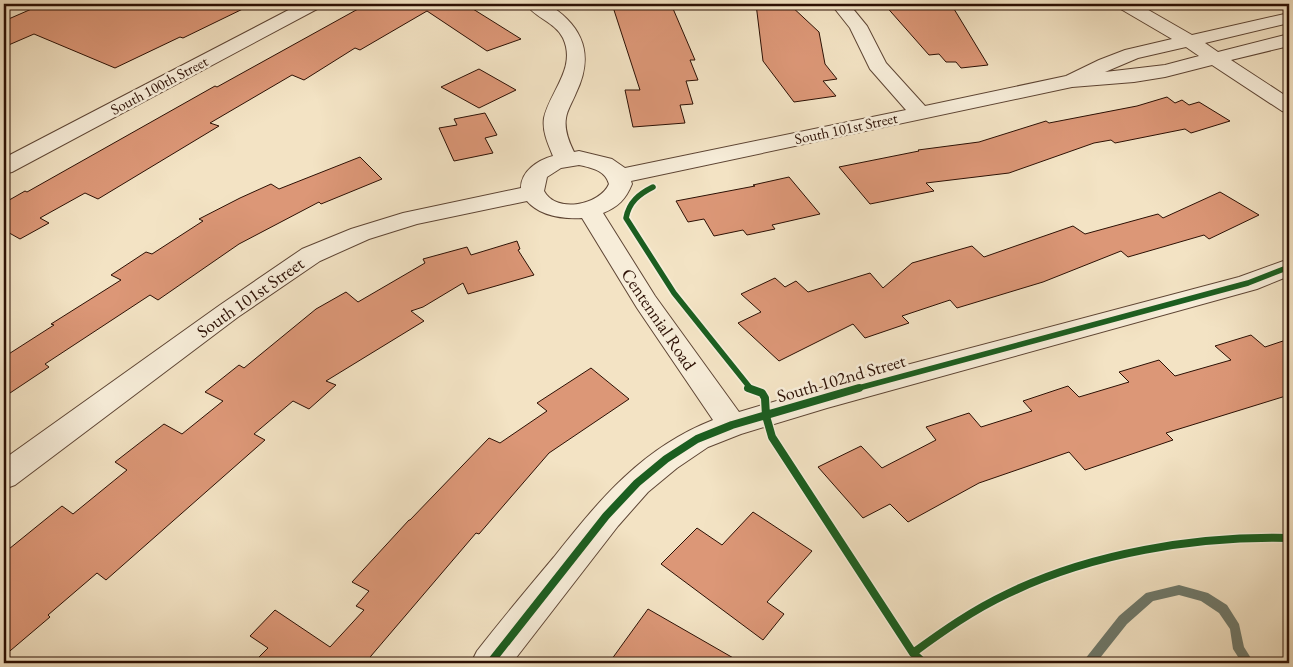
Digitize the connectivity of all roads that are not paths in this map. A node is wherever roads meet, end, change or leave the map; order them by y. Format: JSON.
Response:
{"nodes":[{"id":1,"x":314,"y":4,"type":"edge"},
{"id":2,"x":535,"y":4,"type":"edge"},
{"id":3,"x":840,"y":4,"type":"edge"},
{"id":4,"x":1125,"y":4,"type":"edge"},
{"id":5,"x":1289,"y":18,"type":"edge"},
{"id":6,"x":1289,"y":40,"type":"edge"},
{"id":7,"x":1188,"y":41,"type":"junction"},
{"id":8,"x":1215,"y":59,"type":"junction"},
{"id":9,"x":1072,"y":81,"type":"junction"},
{"id":10,"x":1289,"y":106,"type":"edge"},
{"id":11,"x":920,"y":113,"type":"junction"},
{"id":12,"x":566,"y":160,"type":"junction"},
{"id":13,"x":4,"y":166,"type":"edge"},
{"id":14,"x":620,"y":176,"type":"junction"},
{"id":15,"x":533,"y":193,"type":"junction"},
{"id":16,"x":589,"y":210,"type":"junction"},
{"id":17,"x":1289,"y":267,"type":"edge"},
{"id":18,"x":732,"y":425,"type":"junction"},
{"id":19,"x":4,"y":476,"type":"edge"},
{"id":20,"x":490,"y":663,"type":"edge"}],
"edges":[{"from":1,"to":13,"type":"street","name":"South 100th Street"},
{"from":2,"to":12,"type":"street"},
{"from":3,"to":11,"type":"street"},
{"from":4,"to":7,"type":"street"},
{"from":5,"to":7,"type":"street","name":"South 101st Street"},
{"from":6,"to":8,"type":"street","name":"South 101st Street"},
{"from":7,"to":8,"type":"street"},
{"from":7,"to":9,"type":"street","name":"South 101st Street"},
{"from":8,"to":9,"type":"street","name":"South 101st Street"},
{"from":8,"to":10,"type":"street"},
{"from":9,"to":11,"type":"street","name":"South 101st Street"},
{"from":11,"to":14,"type":"street","name":"South 101st Street"},
{"from":12,"to":14,"type":"street"},
{"from":12,"to":15,"type":"street"},
{"from":14,"to":16,"type":"street"},
{"from":15,"to":16,"type":"street"},
{"from":15,"to":19,"type":"street","name":"South 101st Street"},
{"from":16,"to":18,"type":"street","name":"Centennial Road"},
{"from":17,"to":18,"type":"street","name":"South 102nd Street"},
{"from":18,"to":20,"type":"street","name":"South 102nd Street"}]}
